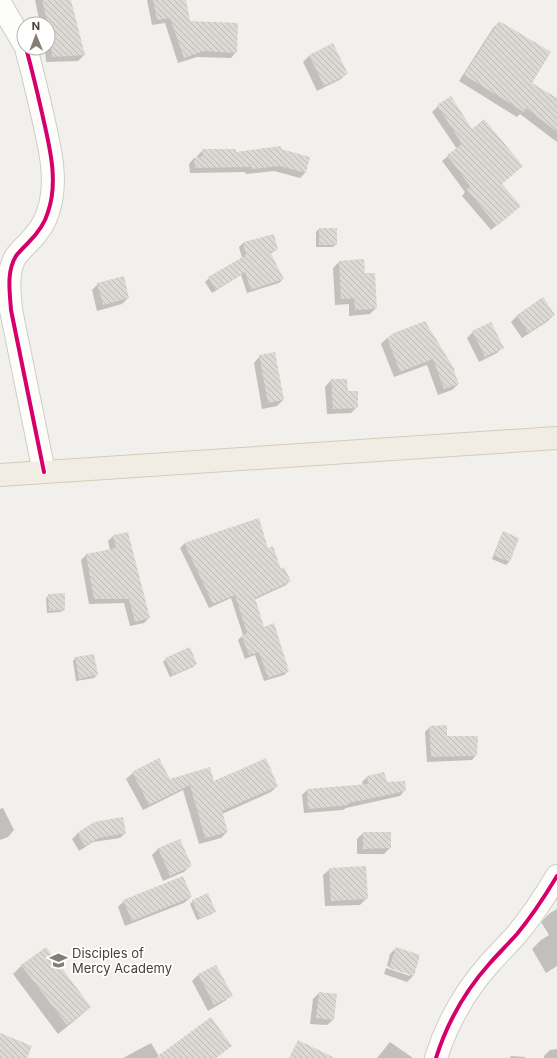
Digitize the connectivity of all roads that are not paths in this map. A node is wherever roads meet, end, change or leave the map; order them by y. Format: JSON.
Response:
{"nodes":[{"id":1,"x":0,"y":3,"type":"edge"},
{"id":2,"x":16,"y":30,"type":"edge"},
{"id":3,"x":28,"y":56,"type":"edge"},
{"id":4,"x":557,"y":438,"type":"edge"},
{"id":5,"x":44,"y":472,"type":"junction"},
{"id":6,"x":0,"y":475,"type":"edge"},
{"id":7,"x":557,"y":876,"type":"edge"},
{"id":8,"x":436,"y":1058,"type":"edge"}],
"edges":[{"from":1,"to":2,"type":"street"},
{"from":3,"to":5,"type":"street"},
{"from":4,"to":5,"type":"main road"},
{"from":5,"to":6,"type":"main road"},
{"from":7,"to":8,"type":"street"}]}
